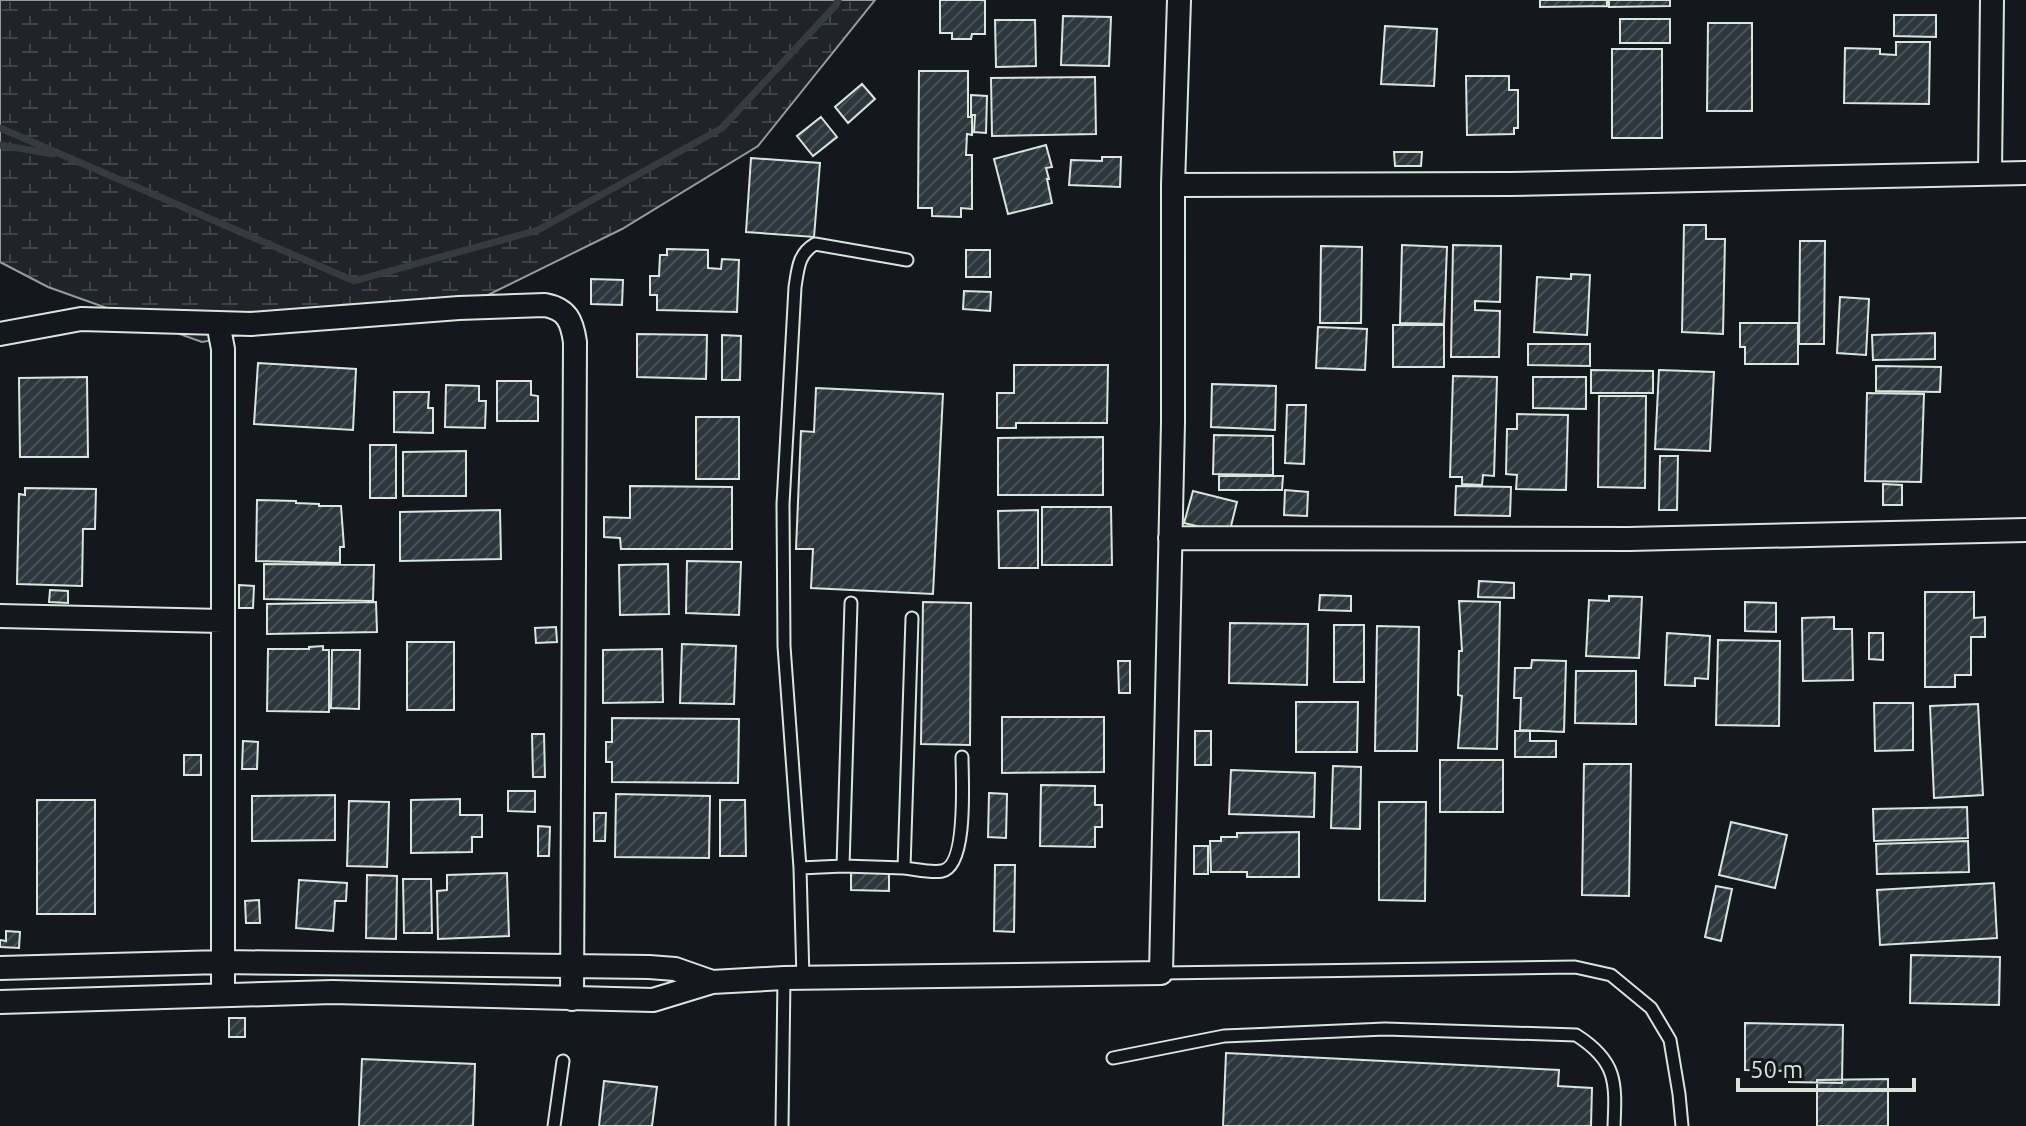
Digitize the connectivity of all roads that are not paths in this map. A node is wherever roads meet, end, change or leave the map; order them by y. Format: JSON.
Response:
{"nodes":[{"id":1,"x":1179,"y":0,"type":"edge"},
{"id":2,"x":1992,"y":0,"type":"edge"},
{"id":3,"x":1990,"y":172,"type":"junction"},
{"id":4,"x":2026,"y":173,"type":"edge"},
{"id":5,"x":1173,"y":185,"type":"junction"},
{"id":6,"x":907,"y":260,"type":"dead end"},
{"id":7,"x":218,"y":323,"type":"junction"},
{"id":8,"x":0,"y":334,"type":"edge"},
{"id":9,"x":2026,"y":530,"type":"edge"},
{"id":10,"x":1170,"y":538,"type":"junction"},
{"id":11,"x":851,"y":603,"type":"dead end"},
{"id":12,"x":0,"y":616,"type":"edge"},
{"id":13,"x":912,"y":618,"type":"dead end"},
{"id":14,"x":222,"y":621,"type":"junction"},
{"id":15,"x":962,"y":757,"type":"dead end"},
{"id":16,"x":843,"y":866,"type":"junction"},
{"id":17,"x":800,"y":868,"type":"junction"},
{"id":18,"x":904,"y":868,"type":"junction"},
{"id":19,"x":222,"y":962,"type":"junction"},
{"id":20,"x":571,"y":967,"type":"junction"},
{"id":21,"x":0,"y":968,"type":"edge"},
{"id":22,"x":1161,"y":973,"type":"junction"},
{"id":23,"x":793,"y":978,"type":"junction"},
{"id":24,"x":712,"y":982,"type":"junction"},
{"id":25,"x":223,"y":994,"type":"junction"},
{"id":26,"x":572,"y":999,"type":"junction"},
{"id":27,"x":0,"y":1002,"type":"edge"},
{"id":28,"x":1113,"y":1058,"type":"dead end"},
{"id":29,"x":563,"y":1061,"type":"dead end"},
{"id":30,"x":554,"y":1126,"type":"edge"},
{"id":31,"x":782,"y":1126,"type":"edge"},
{"id":32,"x":1614,"y":1126,"type":"edge"},
{"id":33,"x":1682,"y":1126,"type":"edge"}],
"edges":[{"from":1,"to":5,"type":"street"},
{"from":2,"to":3,"type":"street"},
{"from":3,"to":4,"type":"street"},
{"from":3,"to":5,"type":"street"},
{"from":5,"to":10,"type":"street"},
{"from":6,"to":17,"type":"lane"},
{"from":7,"to":8,"type":"street"},
{"from":7,"to":14,"type":"street"},
{"from":7,"to":20,"type":"street"},
{"from":9,"to":10,"type":"street"},
{"from":10,"to":22,"type":"street"},
{"from":11,"to":16,"type":"lane"},
{"from":12,"to":14,"type":"street"},
{"from":13,"to":18,"type":"lane"},
{"from":14,"to":19,"type":"street"},
{"from":15,"to":18,"type":"lane"},
{"from":16,"to":17,"type":"lane"},
{"from":16,"to":18,"type":"lane"},
{"from":17,"to":23,"type":"lane"},
{"from":19,"to":20,"type":"street"},
{"from":19,"to":21,"type":"street"},
{"from":19,"to":25,"type":"street"},
{"from":20,"to":24,"type":"street"},
{"from":20,"to":26,"type":"street"},
{"from":22,"to":23,"type":"street"},
{"from":22,"to":33,"type":"lane"},
{"from":23,"to":24,"type":"street"},
{"from":23,"to":31,"type":"lane"},
{"from":24,"to":26,"type":"street"},
{"from":25,"to":26,"type":"street"},
{"from":25,"to":27,"type":"street"},
{"from":28,"to":32,"type":"lane"},
{"from":29,"to":30,"type":"lane"}]}
